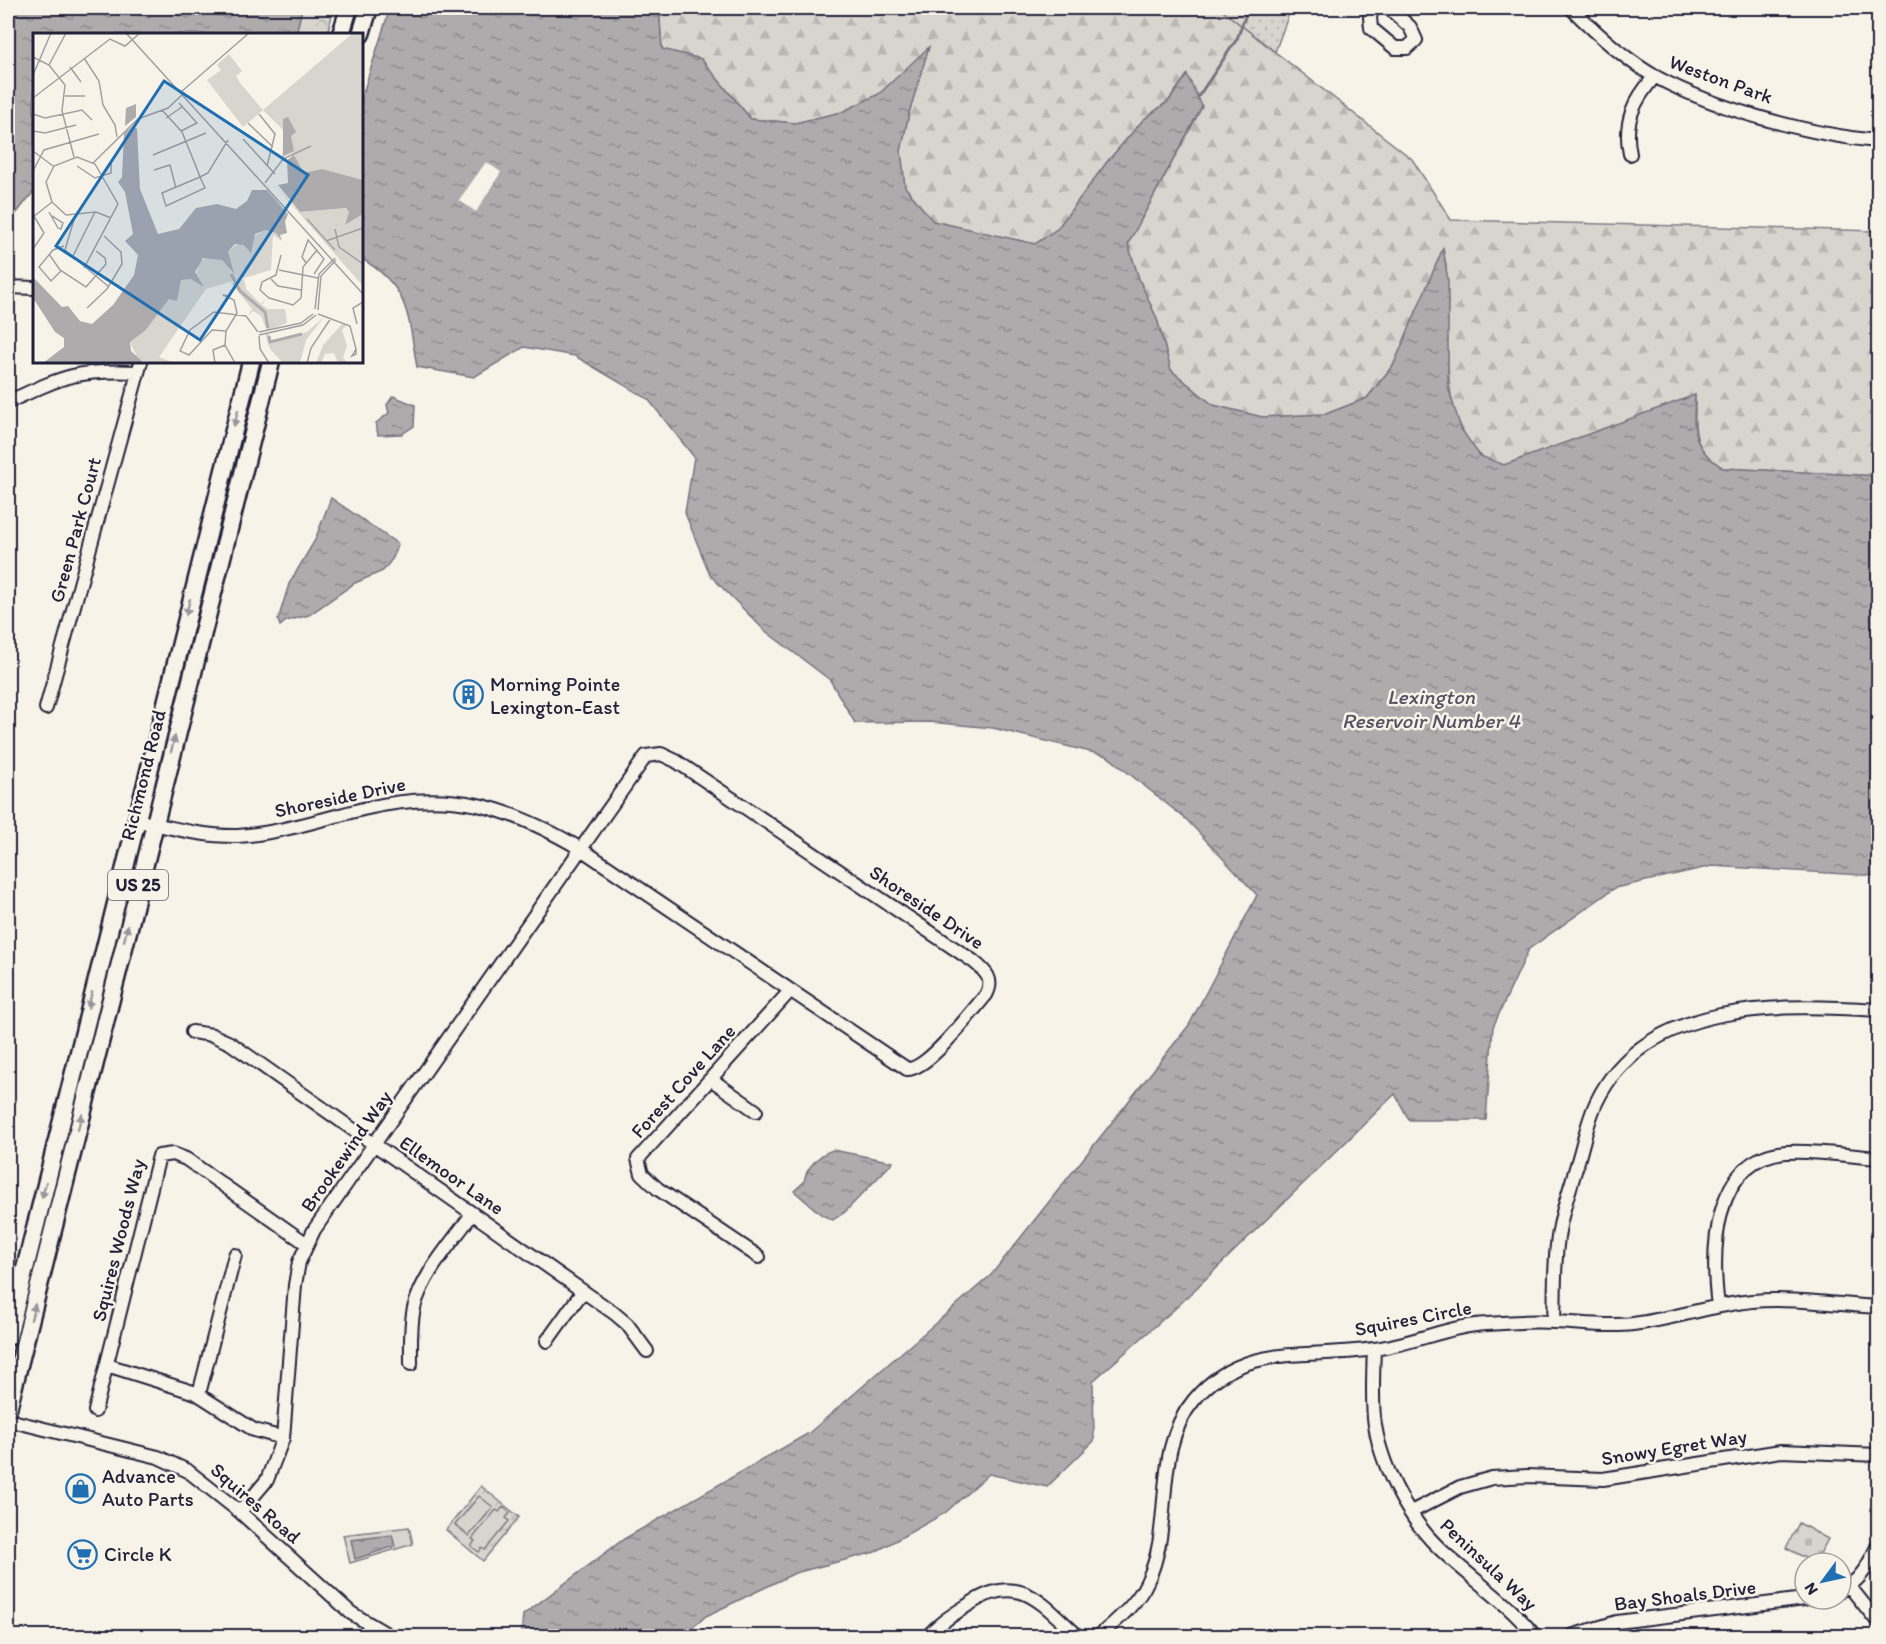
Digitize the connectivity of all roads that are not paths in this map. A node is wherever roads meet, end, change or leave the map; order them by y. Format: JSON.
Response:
{"nodes":[{"id":1,"x":349,"y":8,"type":"edge"},
{"id":2,"x":369,"y":8,"type":"edge"},
{"id":3,"x":1373,"y":8,"type":"edge"},
{"id":4,"x":1389,"y":8,"type":"edge"},
{"id":5,"x":1572,"y":8,"type":"edge"},
{"id":6,"x":341,"y":33,"type":"edge"},
{"id":7,"x":361,"y":33,"type":"edge"},
{"id":8,"x":1655,"y":76,"type":"junction"},
{"id":9,"x":1878,"y":141,"type":"edge"},
{"id":10,"x":1630,"y":154,"type":"dead end"},
{"id":11,"x":8,"y":287,"type":"edge"},
{"id":12,"x":33,"y":288,"type":"edge"},
{"id":13,"x":250,"y":363,"type":"edge"},
{"id":14,"x":271,"y":363,"type":"edge"},
{"id":15,"x":140,"y":367,"type":"edge"},
{"id":16,"x":8,"y":402,"type":"edge"},
{"id":17,"x":46,"y":708,"type":"dead end"},
{"id":18,"x":135,"y":820,"type":"junction"},
{"id":19,"x":153,"y":824,"type":"junction"},
{"id":20,"x":580,"y":849,"type":"junction"},
{"id":21,"x":790,"y":991,"type":"junction"},
{"id":22,"x":1878,"y":1010,"type":"edge"},
{"id":23,"x":192,"y":1032,"type":"dead end"},
{"id":24,"x":712,"y":1080,"type":"junction"},
{"id":25,"x":756,"y":1111,"type":"dead end"},
{"id":26,"x":374,"y":1144,"type":"junction"},
{"id":27,"x":1878,"y":1158,"type":"edge"},
{"id":28,"x":472,"y":1214,"type":"junction"},
{"id":29,"x":307,"y":1244,"type":"junction"},
{"id":30,"x":235,"y":1255,"type":"dead end"},
{"id":31,"x":759,"y":1257,"type":"dead end"},
{"id":32,"x":583,"y":1291,"type":"junction"},
{"id":33,"x":1718,"y":1306,"type":"junction"},
{"id":34,"x":1878,"y":1307,"type":"edge"},
{"id":35,"x":1554,"y":1322,"type":"junction"},
{"id":36,"x":8,"y":1337,"type":"edge"},
{"id":37,"x":547,"y":1341,"type":"dead end"},
{"id":38,"x":1374,"y":1349,"type":"junction"},
{"id":39,"x":647,"y":1351,"type":"dead end"},
{"id":40,"x":411,"y":1364,"type":"dead end"},
{"id":41,"x":107,"y":1365,"type":"junction"},
{"id":42,"x":199,"y":1394,"type":"junction"},
{"id":43,"x":8,"y":1409,"type":"edge"},
{"id":44,"x":95,"y":1412,"type":"dead end"},
{"id":45,"x":8,"y":1420,"type":"edge"},
{"id":46,"x":284,"y":1438,"type":"junction"},
{"id":47,"x":1878,"y":1455,"type":"edge"},
{"id":48,"x":240,"y":1512,"type":"junction"},
{"id":49,"x":1411,"y":1512,"type":"junction"},
{"id":50,"x":1878,"y":1545,"type":"edge"},
{"id":51,"x":1853,"y":1581,"type":"edge"},
{"id":52,"x":1853,"y":1596,"type":"edge"},
{"id":53,"x":1793,"y":1600,"type":"edge"},
{"id":54,"x":1878,"y":1622,"type":"edge"},
{"id":55,"x":390,"y":1636,"type":"edge"},
{"id":56,"x":928,"y":1636,"type":"edge"},
{"id":57,"x":1078,"y":1636,"type":"edge"},
{"id":58,"x":1099,"y":1636,"type":"edge"},
{"id":59,"x":1535,"y":1636,"type":"edge"},
{"id":60,"x":1571,"y":1636,"type":"edge"}],
"edges":[{"from":1,"to":6,"type":"highway"},
{"from":2,"to":7,"type":"highway"},
{"from":3,"to":4,"type":"street"},
{"from":5,"to":8,"type":"street","name":"Weston Park"},
{"from":8,"to":9,"type":"street","name":"Weston Park"},
{"from":8,"to":10,"type":"street"},
{"from":11,"to":12,"type":"street"},
{"from":13,"to":18,"type":"highway","name":"Richmond Road","number":"US 25","one_way":true},
{"from":19,"to":14,"type":"highway","name":"Richmond Road","number":"US 25","one_way":true},
{"from":15,"to":16,"type":"street"},
{"from":15,"to":17,"type":"street","name":"Green Park Court"},
{"from":18,"to":19,"type":"street","name":"Shoreside Drive"},
{"from":18,"to":36,"type":"highway","name":"Richmond Road","number":"US 25","one_way":true},
{"from":19,"to":20,"type":"street","name":"Shoreside Drive"},
{"from":43,"to":19,"type":"highway","name":"Richmond Road","number":"US 25","one_way":true},
{"from":20,"to":21,"type":"street","name":"Shoreside Drive"},
{"from":20,"to":21,"type":"street","name":"Shoreside Drive"},
{"from":20,"to":26,"type":"street","name":"Brookewind Way"},
{"from":21,"to":24,"type":"street","name":"Forest Cove Lane"},
{"from":22,"to":35,"type":"street"},
{"from":23,"to":26,"type":"street","name":"Ellemoor Lane"},
{"from":24,"to":25,"type":"street"},
{"from":24,"to":31,"type":"street","name":"Forest Cove Lane"},
{"from":26,"to":28,"type":"street","name":"Ellemoor Lane"},
{"from":26,"to":29,"type":"street","name":"Brookewind Way"},
{"from":27,"to":33,"type":"street"},
{"from":28,"to":32,"type":"street","name":"Ellemoor Lane"},
{"from":28,"to":40,"type":"street"},
{"from":29,"to":41,"type":"street","name":"Squires Woods Way"},
{"from":29,"to":46,"type":"street","name":"Brookewind Way"},
{"from":30,"to":42,"type":"street"},
{"from":32,"to":37,"type":"street"},
{"from":32,"to":39,"type":"street","name":"Ellemoor Lane"},
{"from":33,"to":34,"type":"street","name":"Squires Circle"},
{"from":33,"to":35,"type":"street","name":"Squires Circle"},
{"from":35,"to":38,"type":"street","name":"Squires Circle"},
{"from":38,"to":49,"type":"street","name":"Peninsula Way"},
{"from":38,"to":58,"type":"street","name":"Squires Circle"},
{"from":41,"to":42,"type":"street"},
{"from":41,"to":44,"type":"street","name":"Squires Woods Way"},
{"from":42,"to":46,"type":"street"},
{"from":45,"to":48,"type":"street","name":"Squires Road"},
{"from":46,"to":48,"type":"street","name":"Brookewind Way"},
{"from":47,"to":49,"type":"street","name":"Snowy Egret Way"},
{"from":48,"to":55,"type":"street","name":"Squires Road"},
{"from":49,"to":59,"type":"street","name":"Peninsula Way"},
{"from":50,"to":51,"type":"street"},
{"from":52,"to":54,"type":"street"},
{"from":53,"to":60,"type":"street","name":"Bay Shoals Drive"},
{"from":56,"to":57,"type":"street"}]}
